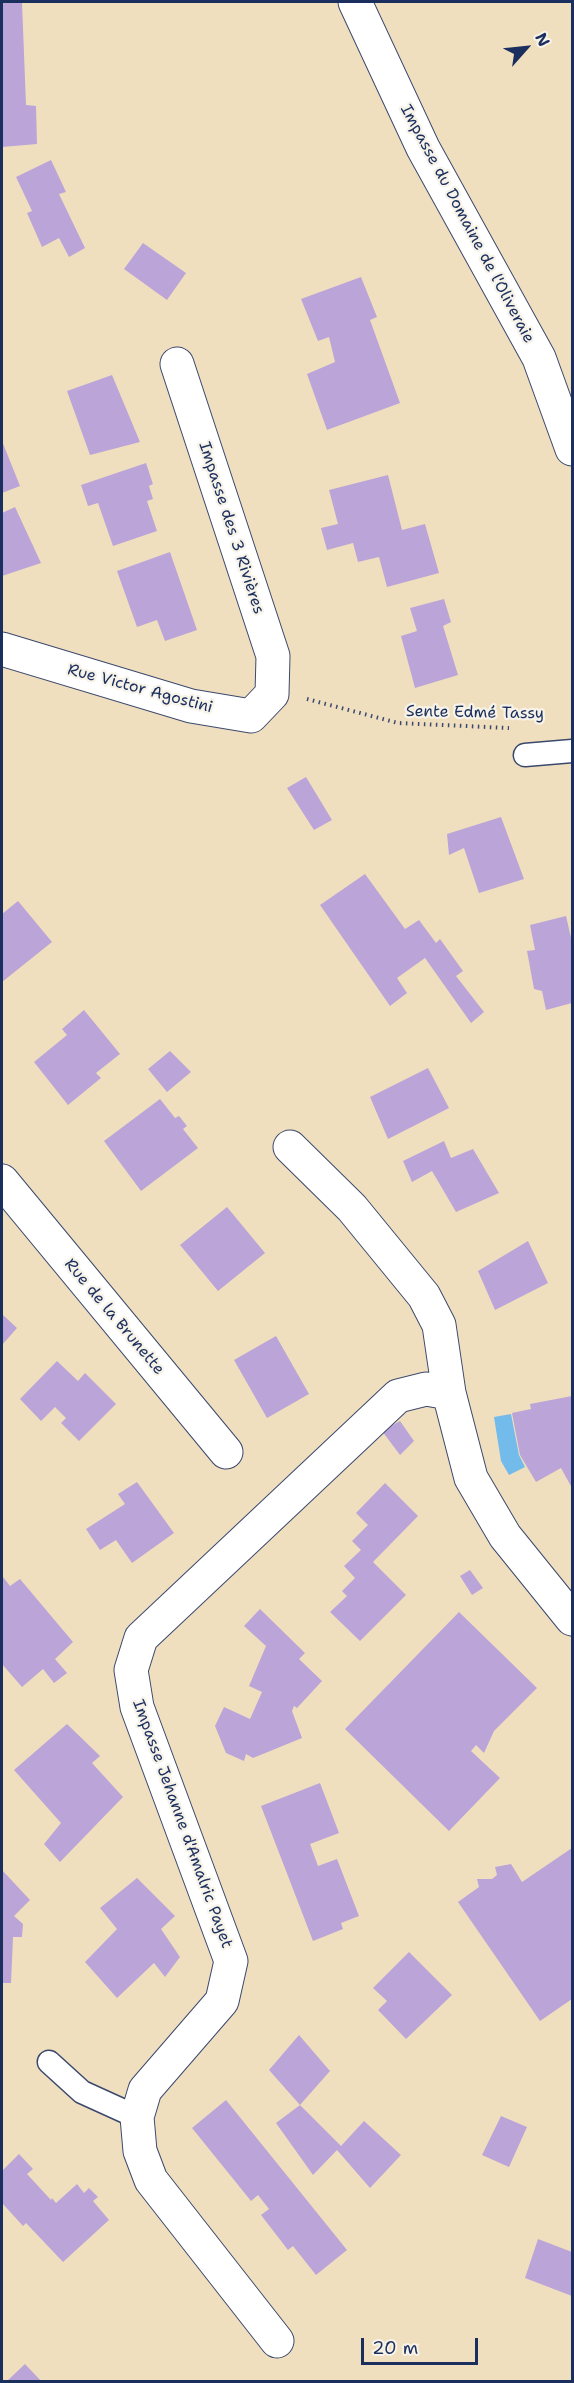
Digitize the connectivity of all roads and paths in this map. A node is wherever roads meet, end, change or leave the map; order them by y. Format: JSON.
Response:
{"nodes":[{"id":1,"x":355,"y":2,"type":"edge"},
{"id":2,"x":177,"y":364,"type":"dead end"},
{"id":3,"x":573,"y":449,"type":"edge"},
{"id":4,"x":2,"y":649,"type":"edge"},
{"id":5,"x":272,"y":694,"type":"junction"},
{"id":6,"x":519,"y":728,"type":"dead end"},
{"id":7,"x":573,"y":751,"type":"edge"},
{"id":8,"x":525,"y":755,"type":"dead end"},
{"id":9,"x":290,"y":1147,"type":"dead end"},
{"id":10,"x":2,"y":1181,"type":"edge"},
{"id":11,"x":449,"y":1394,"type":"junction"},
{"id":12,"x":226,"y":1452,"type":"dead end"},
{"id":13,"x":573,"y":1618,"type":"edge"},
{"id":14,"x":49,"y":2062,"type":"dead end"},
{"id":15,"x":137,"y":2117,"type":"junction"},
{"id":16,"x":277,"y":2341,"type":"dead end"}],
"edges":[{"from":1,"to":3,"type":"street","name":"Impasse du Domaine de l'Oliveraie"},
{"from":2,"to":5,"type":"street","name":"Impasse des 3 Rivières"},
{"from":4,"to":5,"type":"street","name":"Rue Victor Agostini"},
{"from":5,"to":6,"type":"path","name":"Sente Edmé Tassy"},
{"from":7,"to":8,"type":"lane"},
{"from":9,"to":11,"type":"street"},
{"from":10,"to":12,"type":"street","name":"Rue de la Brunette"},
{"from":11,"to":13,"type":"street"},
{"from":11,"to":15,"type":"street","name":"Impasse Jehanne d'Amalric Payet"},
{"from":14,"to":15,"type":"lane"},
{"from":15,"to":16,"type":"street","name":"Impasse Jehanne d'Amalric Payet"}]}
